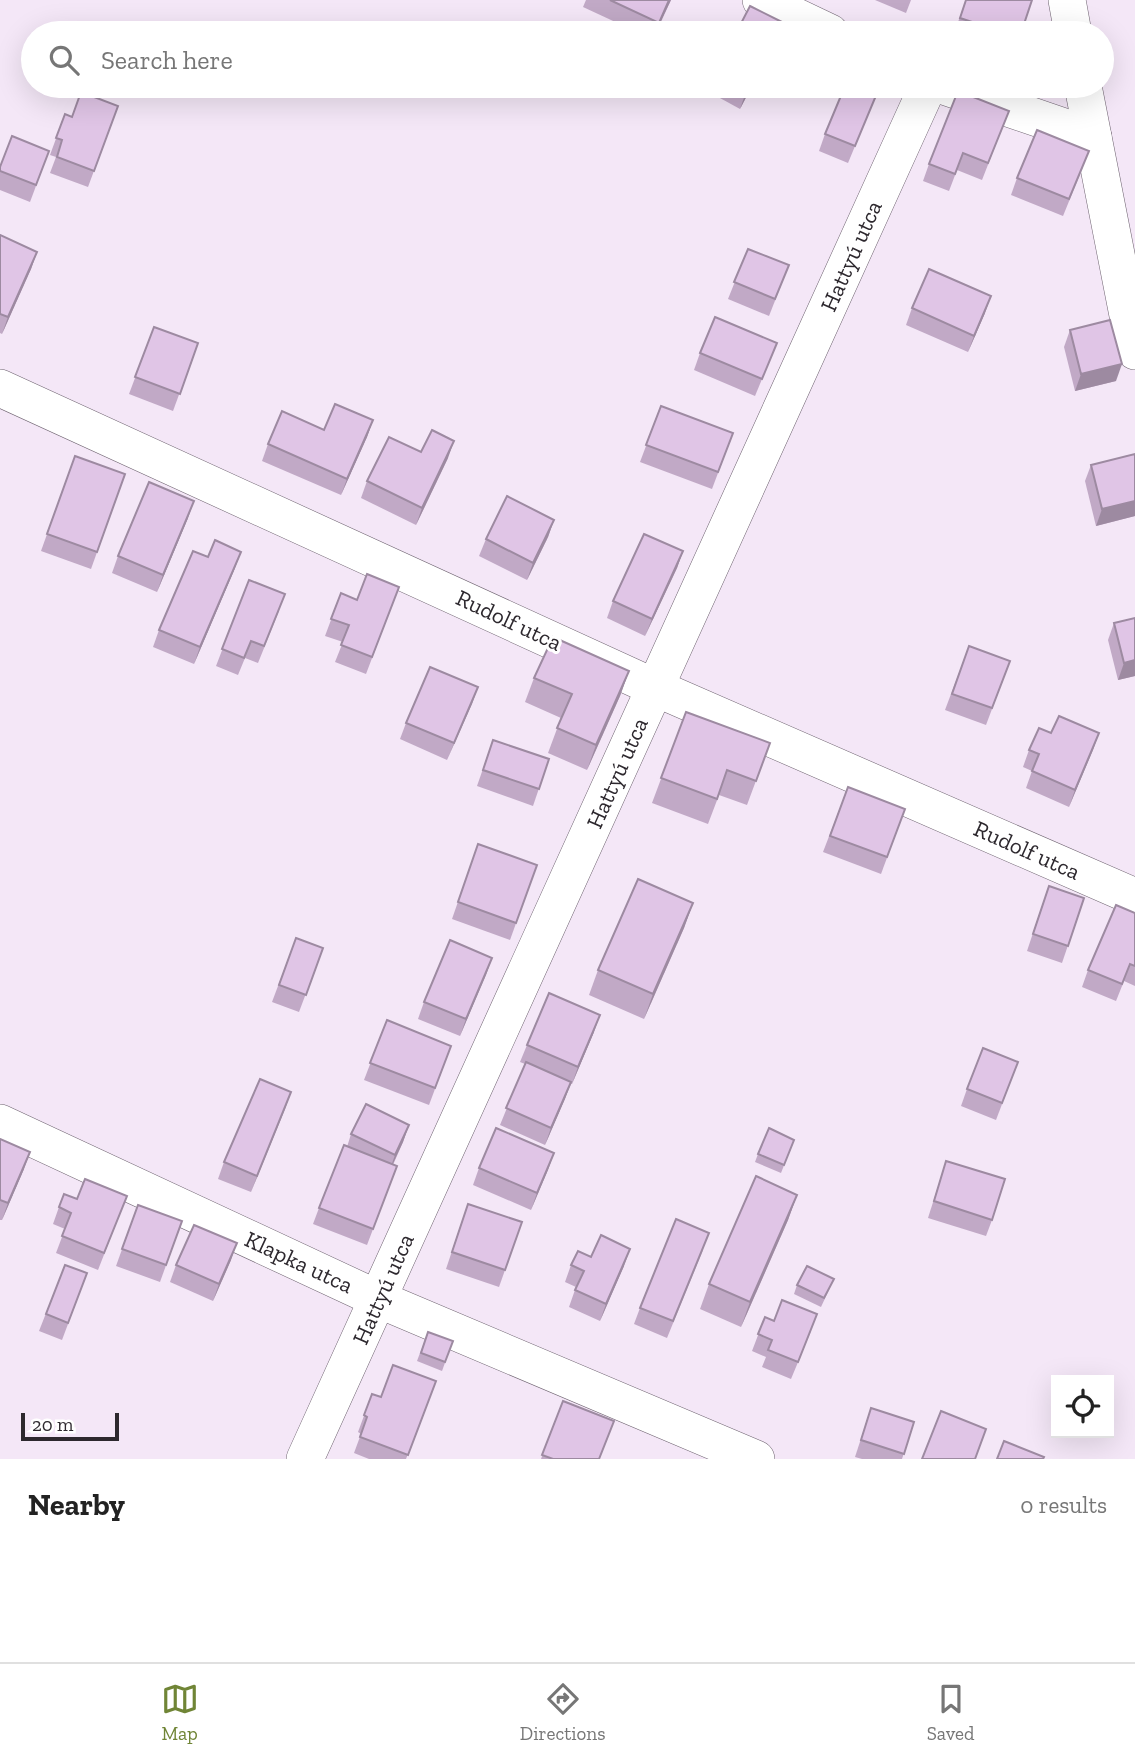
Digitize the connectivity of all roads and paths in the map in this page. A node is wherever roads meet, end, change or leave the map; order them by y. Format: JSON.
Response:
{"nodes":[{"id":1,"x":761,"y":0,"type":"edge"},
{"id":2,"x":1067,"y":0,"type":"edge"},
{"id":3,"x":805,"y":21,"type":"edge"},
{"id":4,"x":1071,"y":21,"type":"edge"},
{"id":5,"x":924,"y":98,"type":"edge"},
{"id":6,"x":979,"y":98,"type":"edge"},
{"id":7,"x":1085,"y":98,"type":"edge"},
{"id":8,"x":1093,"y":137,"type":"junction"},
{"id":9,"x":1135,"y":351,"type":"edge"},
{"id":10,"x":0,"y":388,"type":"edge"},
{"id":11,"x":656,"y":688,"type":"junction"},
{"id":12,"x":1135,"y":897,"type":"edge"},
{"id":13,"x":0,"y":1123,"type":"edge"},
{"id":14,"x":378,"y":1299,"type":"junction"},
{"id":15,"x":305,"y":1459,"type":"edge"},
{"id":16,"x":756,"y":1459,"type":"edge"}],
"edges":[{"from":1,"to":3,"type":"street"},
{"from":2,"to":4,"type":"street"},
{"from":5,"to":11,"type":"street","name":"Hattyú utca"},
{"from":6,"to":8,"type":"street"},
{"from":7,"to":8,"type":"street"},
{"from":8,"to":9,"type":"street"},
{"from":10,"to":11,"type":"street","name":"Rudolf utca"},
{"from":11,"to":12,"type":"street","name":"Rudolf utca"},
{"from":11,"to":14,"type":"street","name":"Hattyú utca"},
{"from":13,"to":14,"type":"street","name":"Klapka utca"},
{"from":14,"to":15,"type":"street","name":"Hattyú utca"},
{"from":14,"to":16,"type":"street","name":"Klapka utca"}]}
